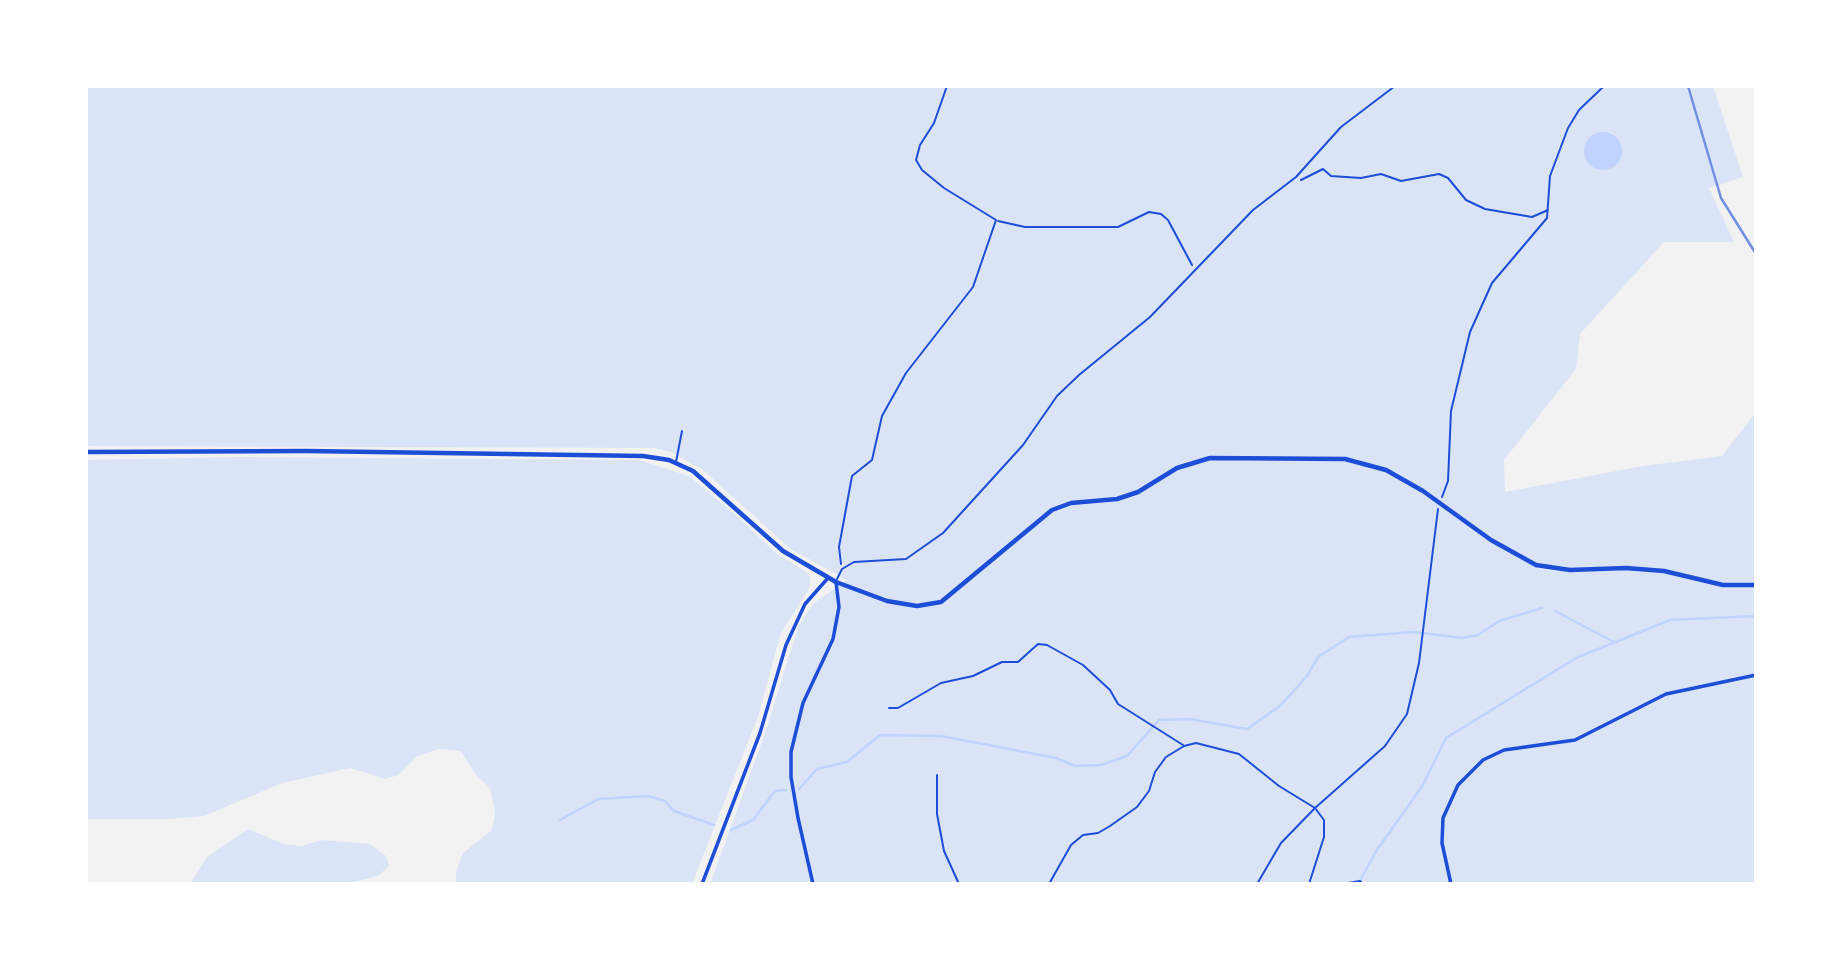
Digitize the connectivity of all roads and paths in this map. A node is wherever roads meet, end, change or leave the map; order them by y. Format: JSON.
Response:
{"nodes":[{"id":1,"x":947,"y":86,"type":"edge"},
{"id":2,"x":1395,"y":86,"type":"edge"},
{"id":3,"x":1604,"y":86,"type":"edge"},
{"id":4,"x":1296,"y":177,"type":"junction"},
{"id":5,"x":1549,"y":209,"type":"junction"},
{"id":6,"x":996,"y":220,"type":"junction"},
{"id":7,"x":1194,"y":269,"type":"junction"},
{"id":8,"x":682,"y":431,"type":"dead end"},
{"id":9,"x":86,"y":452,"type":"edge"},
{"id":10,"x":676,"y":463,"type":"junction"},
{"id":11,"x":1440,"y":501,"type":"junction"},
{"id":12,"x":842,"y":569,"type":"junction"},
{"id":13,"x":828,"y":578,"type":"junction"},
{"id":14,"x":836,"y":582,"type":"junction"},
{"id":15,"x":1756,"y":585,"type":"edge"},
{"id":16,"x":1756,"y":674,"type":"edge"},
{"id":17,"x":889,"y":708,"type":"dead end"},
{"id":18,"x":1184,"y":746,"type":"junction"},
{"id":19,"x":937,"y":775,"type":"dead end"},
{"id":20,"x":1315,"y":808,"type":"junction"},
{"id":21,"x":702,"y":884,"type":"edge"},
{"id":22,"x":813,"y":884,"type":"edge"},
{"id":23,"x":959,"y":884,"type":"edge"},
{"id":24,"x":1049,"y":884,"type":"edge"},
{"id":25,"x":1257,"y":884,"type":"edge"},
{"id":26,"x":1309,"y":884,"type":"edge"},
{"id":27,"x":1342,"y":884,"type":"edge"},
{"id":28,"x":1363,"y":884,"type":"edge"},
{"id":29,"x":1451,"y":884,"type":"edge"}],
"edges":[{"from":1,"to":6,"type":"path"},
{"from":2,"to":4,"type":"lane"},
{"from":3,"to":5,"type":"path"},
{"from":4,"to":5,"type":"path"},
{"from":4,"to":7,"type":"lane"},
{"from":5,"to":11,"type":"path"},
{"from":6,"to":7,"type":"path"},
{"from":6,"to":12,"type":"path"},
{"from":7,"to":12,"type":"lane"},
{"from":8,"to":10,"type":"lane"},
{"from":9,"to":10,"type":"street"},
{"from":10,"to":13,"type":"street"},
{"from":11,"to":14,"type":"street"},
{"from":11,"to":15,"type":"street"},
{"from":11,"to":20,"type":"path"},
{"from":12,"to":14,"type":"lane"},
{"from":13,"to":14,"type":"street"},
{"from":13,"to":21,"type":"street"},
{"from":14,"to":22,"type":"street"},
{"from":16,"to":29,"type":"street"},
{"from":17,"to":18,"type":"path"},
{"from":18,"to":20,"type":"path"},
{"from":18,"to":24,"type":"path"},
{"from":19,"to":23,"type":"path"},
{"from":20,"to":25,"type":"path"},
{"from":20,"to":26,"type":"path"},
{"from":27,"to":28,"type":"path"}]}
